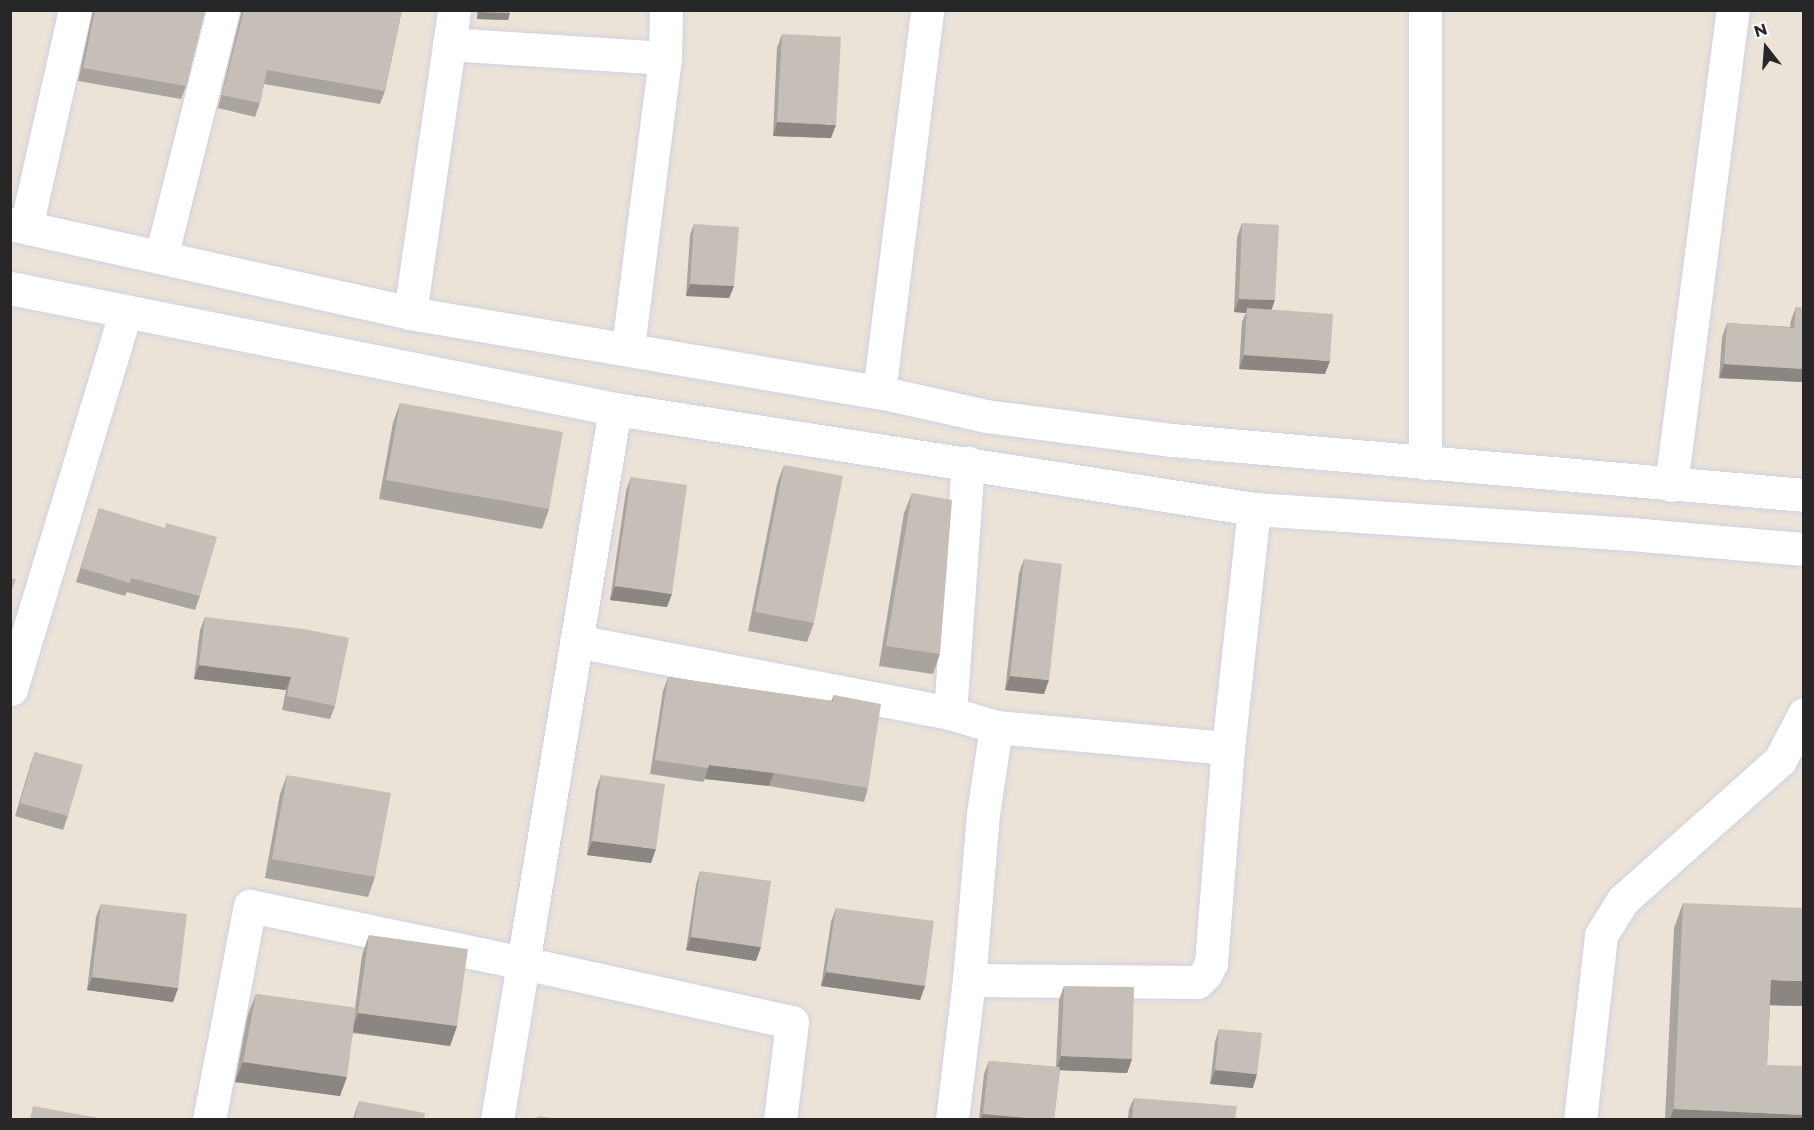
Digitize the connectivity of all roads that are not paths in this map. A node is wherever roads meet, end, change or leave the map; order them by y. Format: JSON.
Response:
{"nodes":[{"id":1,"x":75,"y":10,"type":"edge"},
{"id":2,"x":223,"y":10,"type":"edge"},
{"id":3,"x":454,"y":10,"type":"edge"},
{"id":4,"x":666,"y":10,"type":"edge"},
{"id":5,"x":927,"y":10,"type":"edge"},
{"id":6,"x":1425,"y":10,"type":"edge"},
{"id":7,"x":1733,"y":10,"type":"edge"},
{"id":8,"x":449,"y":44,"type":"junction"},
{"id":9,"x":665,"y":58,"type":"junction"},
{"id":10,"x":18,"y":225,"type":"edge"},
{"id":11,"x":161,"y":257,"type":"junction"},
{"id":12,"x":10,"y":288,"type":"edge"},
{"id":13,"x":126,"y":311,"type":"junction"},
{"id":14,"x":410,"y":313,"type":"junction"},
{"id":15,"x":628,"y":348,"type":"junction"},
{"id":16,"x":879,"y":392,"type":"junction"},
{"id":17,"x":615,"y":409,"type":"junction"},
{"id":18,"x":1425,"y":463,"type":"junction"},
{"id":19,"x":968,"y":464,"type":"junction"},
{"id":20,"x":1671,"y":485,"type":"junction"},
{"id":21,"x":1803,"y":495,"type":"edge"},
{"id":22,"x":1254,"y":509,"type":"junction"},
{"id":23,"x":1803,"y":549,"type":"edge"},
{"id":24,"x":576,"y":641,"type":"junction"},
{"id":25,"x":11,"y":689,"type":"edge"},
{"id":26,"x":950,"y":713,"type":"junction"},
{"id":27,"x":1803,"y":714,"type":"edge"},
{"id":28,"x":996,"y":727,"type":"junction"},
{"id":29,"x":1228,"y":748,"type":"junction"},
{"id":30,"x":523,"y":963,"type":"junction"},
{"id":31,"x":969,"y":980,"type":"junction"},
{"id":32,"x":209,"y":1119,"type":"edge"},
{"id":33,"x":497,"y":1119,"type":"edge"},
{"id":34,"x":780,"y":1119,"type":"edge"},
{"id":35,"x":951,"y":1119,"type":"edge"},
{"id":36,"x":1580,"y":1119,"type":"edge"}],
"edges":[{"from":1,"to":10,"type":"street"},
{"from":2,"to":11,"type":"street"},
{"from":3,"to":8,"type":"street"},
{"from":4,"to":9,"type":"street"},
{"from":5,"to":16,"type":"street"},
{"from":6,"to":18,"type":"street"},
{"from":7,"to":20,"type":"street"},
{"from":8,"to":9,"type":"street"},
{"from":8,"to":14,"type":"street"},
{"from":9,"to":15,"type":"street"},
{"from":10,"to":11,"type":"street"},
{"from":11,"to":14,"type":"street"},
{"from":12,"to":13,"type":"street"},
{"from":13,"to":17,"type":"street"},
{"from":13,"to":25,"type":"street"},
{"from":14,"to":15,"type":"street"},
{"from":15,"to":16,"type":"street"},
{"from":16,"to":18,"type":"street"},
{"from":17,"to":19,"type":"street"},
{"from":17,"to":24,"type":"street"},
{"from":18,"to":20,"type":"street"},
{"from":19,"to":22,"type":"street"},
{"from":19,"to":26,"type":"street"},
{"from":20,"to":21,"type":"street"},
{"from":22,"to":23,"type":"street"},
{"from":22,"to":29,"type":"street"},
{"from":24,"to":26,"type":"street"},
{"from":24,"to":30,"type":"street"},
{"from":26,"to":28,"type":"street"},
{"from":27,"to":36,"type":"street"},
{"from":28,"to":29,"type":"street"},
{"from":28,"to":31,"type":"street"},
{"from":29,"to":31,"type":"street"},
{"from":30,"to":32,"type":"street"},
{"from":30,"to":33,"type":"street"},
{"from":30,"to":34,"type":"street"},
{"from":31,"to":35,"type":"street"}]}
